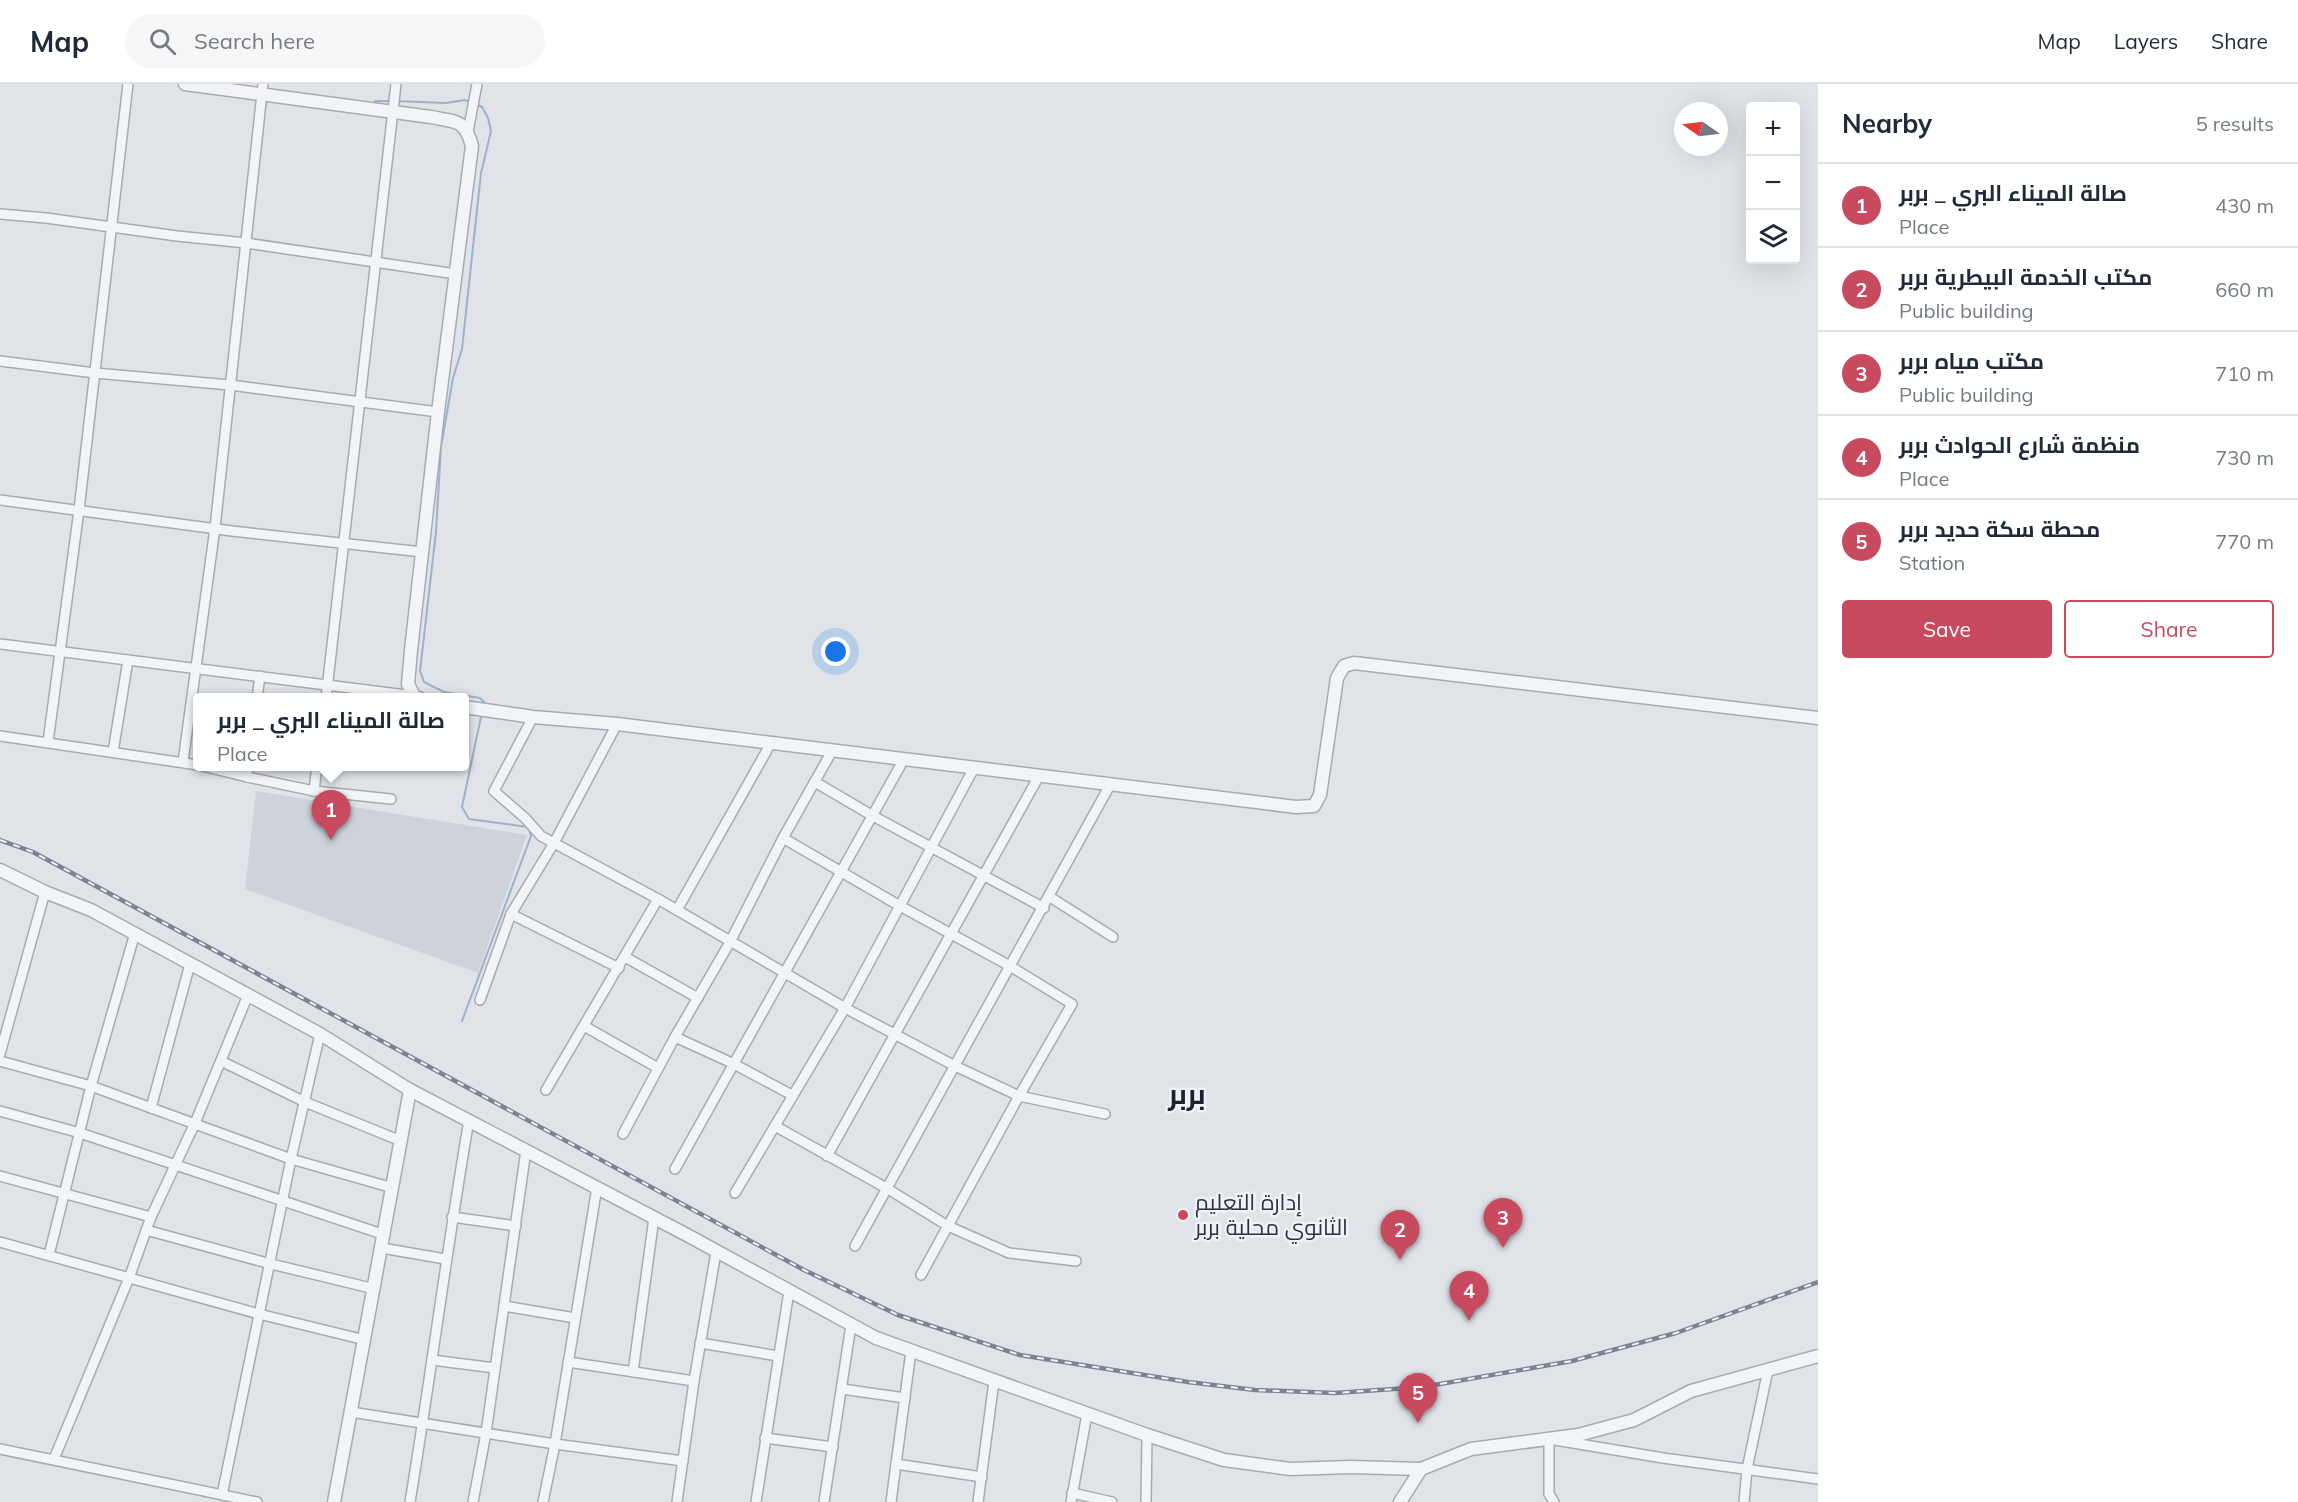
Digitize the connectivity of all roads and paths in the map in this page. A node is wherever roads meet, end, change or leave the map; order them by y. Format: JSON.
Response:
{"nodes":[{"id":1,"x":128,"y":84,"type":"edge"},
{"id":2,"x":185,"y":84,"type":"edge"},
{"id":3,"x":396,"y":84,"type":"edge"},
{"id":4,"x":477,"y":84,"type":"edge"},
{"id":5,"x":262,"y":89,"type":"edge"},
{"id":6,"x":393,"y":111,"type":"junction"},
{"id":7,"x":468,"y":132,"type":"junction"},
{"id":8,"x":0,"y":214,"type":"edge"},
{"id":9,"x":112,"y":227,"type":"junction"},
{"id":10,"x":246,"y":243,"type":"junction"},
{"id":11,"x":376,"y":263,"type":"junction"},
{"id":12,"x":456,"y":274,"type":"junction"},
{"id":13,"x":0,"y":361,"type":"edge"},
{"id":14,"x":95,"y":373,"type":"junction"},
{"id":15,"x":230,"y":385,"type":"junction"},
{"id":16,"x":361,"y":404,"type":"junction"},
{"id":17,"x":438,"y":412,"type":"junction"},
{"id":18,"x":0,"y":500,"type":"edge"},
{"id":19,"x":79,"y":510,"type":"junction"},
{"id":20,"x":215,"y":528,"type":"junction"},
{"id":21,"x":345,"y":542,"type":"junction"},
{"id":22,"x":422,"y":552,"type":"junction"},
{"id":23,"x":0,"y":644,"type":"edge"},
{"id":24,"x":61,"y":652,"type":"junction"},
{"id":25,"x":128,"y":660,"type":"junction"},
{"id":26,"x":195,"y":668,"type":"junction"},
{"id":27,"x":260,"y":676,"type":"junction"},
{"id":28,"x":328,"y":685,"type":"junction"},
{"id":29,"x":258,"y":693,"type":"edge"},
{"id":30,"x":327,"y":693,"type":"edge"},
{"id":31,"x":387,"y":693,"type":"edge"},
{"id":32,"x":414,"y":693,"type":"edge"},
{"id":33,"x":469,"y":708,"type":"edge"},
{"id":34,"x":533,"y":717,"type":"junction"},
{"id":35,"x":1818,"y":718,"type":"edge"},
{"id":36,"x":617,"y":724,"type":"junction"},
{"id":37,"x":0,"y":736,"type":"edge"},
{"id":38,"x":48,"y":742,"type":"junction"},
{"id":39,"x":771,"y":743,"type":"junction"},
{"id":40,"x":832,"y":751,"type":"junction"},
{"id":41,"x":113,"y":752,"type":"junction"},
{"id":42,"x":904,"y":759,"type":"junction"},
{"id":43,"x":183,"y":762,"type":"junction"},
{"id":44,"x":193,"y":764,"type":"edge"},
{"id":45,"x":974,"y":768,"type":"junction"},
{"id":46,"x":222,"y":771,"type":"edge"},
{"id":47,"x":248,"y":771,"type":"edge"},
{"id":48,"x":316,"y":771,"type":"edge"},
{"id":49,"x":1039,"y":776,"type":"junction"},
{"id":50,"x":247,"y":777,"type":"junction"},
{"id":51,"x":815,"y":782,"type":"junction"},
{"id":52,"x":1110,"y":785,"type":"junction"},
{"id":53,"x":314,"y":790,"type":"junction"},
{"id":54,"x":391,"y":799,"type":"dead end"},
{"id":55,"x":873,"y":816,"type":"junction"},
{"id":56,"x":783,"y":838,"type":"junction"},
{"id":57,"x":554,"y":843,"type":"junction"},
{"id":58,"x":932,"y":846,"type":"junction"},
{"id":59,"x":0,"y":870,"type":"edge"},
{"id":60,"x":841,"y":872,"type":"junction"},
{"id":61,"x":983,"y":874,"type":"junction"},
{"id":62,"x":45,"y":892,"type":"junction"},
{"id":63,"x":1050,"y":897,"type":"junction"},
{"id":64,"x":658,"y":899,"type":"junction"},
{"id":65,"x":900,"y":906,"type":"junction"},
{"id":66,"x":1044,"y":908,"type":"junction"},
{"id":67,"x":676,"y":910,"type":"junction"},
{"id":68,"x":512,"y":914,"type":"junction"},
{"id":69,"x":135,"y":933,"type":"junction"},
{"id":70,"x":951,"y":934,"type":"junction"},
{"id":71,"x":1113,"y":937,"type":"dead end"},
{"id":72,"x":730,"y":942,"type":"junction"},
{"id":73,"x":625,"y":957,"type":"junction"},
{"id":74,"x":190,"y":963,"type":"junction"},
{"id":75,"x":1010,"y":966,"type":"junction"},
{"id":76,"x":619,"y":968,"type":"junction"},
{"id":77,"x":784,"y":972,"type":"junction"},
{"id":78,"x":248,"y":995,"type":"junction"},
{"id":79,"x":698,"y":998,"type":"junction"},
{"id":80,"x":480,"y":1000,"type":"dead end"},
{"id":81,"x":845,"y":1008,"type":"junction"},
{"id":82,"x":584,"y":1026,"type":"junction"},
{"id":83,"x":320,"y":1034,"type":"junction"},
{"id":84,"x":895,"y":1034,"type":"junction"},
{"id":85,"x":675,"y":1037,"type":"junction"},
{"id":86,"x":0,"y":1054,"type":"edge"},
{"id":87,"x":0,"y":1061,"type":"edge"},
{"id":88,"x":220,"y":1061,"type":"junction"},
{"id":89,"x":732,"y":1063,"type":"junction"},
{"id":90,"x":956,"y":1066,"type":"junction"},
{"id":91,"x":658,"y":1068,"type":"junction"},
{"id":92,"x":91,"y":1086,"type":"junction"},
{"id":93,"x":410,"y":1090,"type":"junction"},
{"id":94,"x":546,"y":1090,"type":"dead end"},
{"id":95,"x":792,"y":1095,"type":"junction"},
{"id":96,"x":1019,"y":1096,"type":"junction"},
{"id":97,"x":304,"y":1102,"type":"junction"},
{"id":98,"x":151,"y":1108,"type":"junction"},
{"id":99,"x":0,"y":1111,"type":"edge"},
{"id":100,"x":1105,"y":1114,"type":"dead end"},
{"id":101,"x":469,"y":1120,"type":"junction"},
{"id":102,"x":195,"y":1123,"type":"junction"},
{"id":103,"x":775,"y":1126,"type":"junction"},
{"id":104,"x":80,"y":1133,"type":"junction"},
{"id":105,"x":623,"y":1134,"type":"dead end"},
{"id":106,"x":401,"y":1141,"type":"junction"},
{"id":107,"x":526,"y":1150,"type":"junction"},
{"id":108,"x":827,"y":1156,"type":"junction"},
{"id":109,"x":291,"y":1159,"type":"junction"},
{"id":110,"x":175,"y":1165,"type":"junction"},
{"id":111,"x":675,"y":1169,"type":"dead end"},
{"id":112,"x":0,"y":1176,"type":"edge"},
{"id":113,"x":597,"y":1187,"type":"junction"},
{"id":114,"x":393,"y":1188,"type":"junction"},
{"id":115,"x":888,"y":1189,"type":"junction"},
{"id":116,"x":63,"y":1192,"type":"junction"},
{"id":117,"x":735,"y":1193,"type":"dead end"},
{"id":118,"x":283,"y":1200,"type":"junction"},
{"id":119,"x":151,"y":1217,"type":"junction"},
{"id":120,"x":452,"y":1217,"type":"junction"},
{"id":121,"x":654,"y":1218,"type":"junction"},
{"id":122,"x":516,"y":1226,"type":"junction"},
{"id":123,"x":948,"y":1226,"type":"junction"},
{"id":124,"x":146,"y":1230,"type":"junction"},
{"id":125,"x":385,"y":1235,"type":"junction"},
{"id":126,"x":0,"y":1242,"type":"edge"},
{"id":127,"x":855,"y":1246,"type":"dead end"},
{"id":128,"x":382,"y":1248,"type":"junction"},
{"id":129,"x":716,"y":1252,"type":"junction"},
{"id":130,"x":49,"y":1255,"type":"junction"},
{"id":131,"x":445,"y":1259,"type":"junction"},
{"id":132,"x":1076,"y":1261,"type":"dead end"},
{"id":133,"x":271,"y":1264,"type":"junction"},
{"id":134,"x":921,"y":1275,"type":"dead end"},
{"id":135,"x":129,"y":1278,"type":"junction"},
{"id":136,"x":375,"y":1289,"type":"junction"},
{"id":137,"x":789,"y":1291,"type":"junction"},
{"id":138,"x":504,"y":1306,"type":"junction"},
{"id":139,"x":259,"y":1314,"type":"junction"},
{"id":140,"x":575,"y":1318,"type":"junction"},
{"id":141,"x":851,"y":1325,"type":"junction"},
{"id":142,"x":365,"y":1340,"type":"junction"},
{"id":143,"x":700,"y":1343,"type":"junction"},
{"id":144,"x":911,"y":1351,"type":"junction"},
{"id":145,"x":778,"y":1356,"type":"junction"},
{"id":146,"x":1818,"y":1356,"type":"edge"},
{"id":147,"x":432,"y":1360,"type":"junction"},
{"id":148,"x":568,"y":1362,"type":"junction"},
{"id":149,"x":495,"y":1368,"type":"junction"},
{"id":150,"x":1768,"y":1370,"type":"junction"},
{"id":151,"x":633,"y":1372,"type":"junction"},
{"id":152,"x":694,"y":1381,"type":"junction"},
{"id":153,"x":994,"y":1382,"type":"junction"},
{"id":154,"x":842,"y":1389,"type":"junction"},
{"id":155,"x":905,"y":1398,"type":"junction"},
{"id":156,"x":351,"y":1412,"type":"junction"},
{"id":157,"x":1087,"y":1414,"type":"junction"},
{"id":158,"x":423,"y":1424,"type":"junction"},
{"id":159,"x":486,"y":1433,"type":"junction"},
{"id":160,"x":1147,"y":1435,"type":"junction"},
{"id":161,"x":765,"y":1438,"type":"junction"},
{"id":162,"x":1549,"y":1439,"type":"junction"},
{"id":163,"x":555,"y":1444,"type":"junction"},
{"id":164,"x":833,"y":1448,"type":"junction"},
{"id":165,"x":0,"y":1449,"type":"edge"},
{"id":166,"x":54,"y":1459,"type":"junction"},
{"id":167,"x":683,"y":1461,"type":"junction"},
{"id":168,"x":896,"y":1464,"type":"junction"},
{"id":169,"x":1421,"y":1469,"type":"junction"},
{"id":170,"x":1747,"y":1469,"type":"junction"},
{"id":171,"x":982,"y":1477,"type":"junction"},
{"id":172,"x":1818,"y":1479,"type":"edge"},
{"id":173,"x":222,"y":1495,"type":"junction"},
{"id":174,"x":1072,"y":1497,"type":"edge"},
{"id":175,"x":257,"y":1502,"type":"edge"},
{"id":176,"x":334,"y":1502,"type":"edge"},
{"id":177,"x":410,"y":1502,"type":"edge"},
{"id":178,"x":473,"y":1502,"type":"edge"},
{"id":179,"x":543,"y":1502,"type":"edge"},
{"id":180,"x":677,"y":1502,"type":"edge"},
{"id":181,"x":756,"y":1502,"type":"edge"},
{"id":182,"x":824,"y":1502,"type":"edge"},
{"id":183,"x":891,"y":1502,"type":"edge"},
{"id":184,"x":978,"y":1502,"type":"edge"},
{"id":185,"x":1112,"y":1502,"type":"edge"},
{"id":186,"x":1146,"y":1502,"type":"edge"},
{"id":187,"x":1400,"y":1502,"type":"edge"},
{"id":188,"x":1554,"y":1502,"type":"edge"},
{"id":189,"x":1744,"y":1502,"type":"edge"}],
"edges":[{"from":1,"to":9,"type":"street"},
{"from":2,"to":5,"type":"street"},
{"from":3,"to":6,"type":"street"},
{"from":4,"to":7,"type":"street"},
{"from":5,"to":6,"type":"street"},
{"from":5,"to":10,"type":"street"},
{"from":6,"to":7,"type":"street"},
{"from":6,"to":11,"type":"street"},
{"from":7,"to":12,"type":"street"},
{"from":8,"to":9,"type":"street"},
{"from":9,"to":10,"type":"street"},
{"from":9,"to":14,"type":"street"},
{"from":10,"to":11,"type":"street"},
{"from":10,"to":15,"type":"street"},
{"from":11,"to":12,"type":"street"},
{"from":11,"to":16,"type":"street"},
{"from":12,"to":17,"type":"street"},
{"from":13,"to":14,"type":"street"},
{"from":14,"to":15,"type":"street"},
{"from":14,"to":19,"type":"street"},
{"from":15,"to":16,"type":"street"},
{"from":15,"to":20,"type":"street"},
{"from":16,"to":17,"type":"street"},
{"from":16,"to":21,"type":"street"},
{"from":17,"to":22,"type":"street"},
{"from":18,"to":19,"type":"street"},
{"from":19,"to":20,"type":"street"},
{"from":19,"to":24,"type":"street"},
{"from":20,"to":21,"type":"street"},
{"from":20,"to":26,"type":"street"},
{"from":21,"to":22,"type":"street"},
{"from":21,"to":28,"type":"street"},
{"from":22,"to":32,"type":"street"},
{"from":23,"to":24,"type":"street"},
{"from":24,"to":25,"type":"street"},
{"from":24,"to":38,"type":"street"},
{"from":25,"to":26,"type":"street"},
{"from":25,"to":41,"type":"street"},
{"from":26,"to":27,"type":"street"},
{"from":26,"to":43,"type":"street"},
{"from":27,"to":28,"type":"street"},
{"from":27,"to":29,"type":"street"},
{"from":28,"to":30,"type":"street"},
{"from":28,"to":31,"type":"street"},
{"from":33,"to":34,"type":"street"},
{"from":34,"to":36,"type":"street"},
{"from":34,"to":57,"type":"street"},
{"from":35,"to":52,"type":"street"},
{"from":36,"to":39,"type":"street"},
{"from":36,"to":57,"type":"street"},
{"from":37,"to":38,"type":"street"},
{"from":38,"to":41,"type":"street"},
{"from":39,"to":40,"type":"street"},
{"from":39,"to":67,"type":"street"},
{"from":40,"to":42,"type":"street"},
{"from":40,"to":51,"type":"street"},
{"from":41,"to":43,"type":"street"},
{"from":42,"to":45,"type":"street"},
{"from":42,"to":55,"type":"street"},
{"from":43,"to":44,"type":"street"},
{"from":45,"to":49,"type":"street"},
{"from":45,"to":58,"type":"street"},
{"from":46,"to":50,"type":"street"},
{"from":47,"to":50,"type":"street"},
{"from":48,"to":53,"type":"street"},
{"from":49,"to":52,"type":"street"},
{"from":49,"to":61,"type":"street"},
{"from":50,"to":53,"type":"street"},
{"from":51,"to":55,"type":"street"},
{"from":51,"to":56,"type":"street"},
{"from":52,"to":63,"type":"street"},
{"from":53,"to":54,"type":"street"},
{"from":55,"to":58,"type":"street"},
{"from":55,"to":60,"type":"street"},
{"from":56,"to":60,"type":"street"},
{"from":56,"to":72,"type":"street"},
{"from":57,"to":64,"type":"street"},
{"from":57,"to":68,"type":"street"},
{"from":58,"to":61,"type":"street"},
{"from":58,"to":65,"type":"street"},
{"from":59,"to":62,"type":"street"},
{"from":60,"to":65,"type":"street"},
{"from":60,"to":77,"type":"street"},
{"from":61,"to":66,"type":"street"},
{"from":61,"to":70,"type":"street"},
{"from":62,"to":69,"type":"street"},
{"from":62,"to":86,"type":"street"},
{"from":63,"to":66,"type":"street"},
{"from":63,"to":71,"type":"street"},
{"from":64,"to":67,"type":"street"},
{"from":64,"to":73,"type":"street"},
{"from":65,"to":70,"type":"street"},
{"from":65,"to":81,"type":"street"},
{"from":66,"to":75,"type":"street"},
{"from":67,"to":72,"type":"street"},
{"from":68,"to":76,"type":"street"},
{"from":68,"to":80,"type":"street"},
{"from":69,"to":74,"type":"street"},
{"from":69,"to":92,"type":"street"},
{"from":70,"to":75,"type":"street"},
{"from":70,"to":84,"type":"street"},
{"from":72,"to":77,"type":"street"},
{"from":72,"to":79,"type":"street"},
{"from":73,"to":76,"type":"street"},
{"from":73,"to":79,"type":"street"},
{"from":74,"to":78,"type":"street"},
{"from":74,"to":98,"type":"street"},
{"from":75,"to":90,"type":"street"},
{"from":75,"to":96,"type":"street"},
{"from":76,"to":82,"type":"street"},
{"from":77,"to":81,"type":"street"},
{"from":77,"to":89,"type":"street"},
{"from":78,"to":83,"type":"street"},
{"from":78,"to":88,"type":"street"},
{"from":79,"to":85,"type":"street"},
{"from":81,"to":84,"type":"street"},
{"from":81,"to":95,"type":"street"},
{"from":82,"to":91,"type":"street"},
{"from":82,"to":94,"type":"street"},
{"from":83,"to":93,"type":"street"},
{"from":83,"to":97,"type":"street"},
{"from":84,"to":90,"type":"street"},
{"from":84,"to":108,"type":"street"},
{"from":85,"to":89,"type":"street"},
{"from":85,"to":91,"type":"street"},
{"from":87,"to":92,"type":"street"},
{"from":88,"to":97,"type":"street"},
{"from":88,"to":102,"type":"street"},
{"from":89,"to":95,"type":"street"},
{"from":89,"to":111,"type":"street"},
{"from":90,"to":96,"type":"street"},
{"from":90,"to":115,"type":"street"},
{"from":91,"to":105,"type":"street"},
{"from":92,"to":98,"type":"street"},
{"from":92,"to":104,"type":"street"},
{"from":93,"to":101,"type":"street"},
{"from":93,"to":106,"type":"street"},
{"from":95,"to":103,"type":"street"},
{"from":96,"to":100,"type":"street"},
{"from":96,"to":123,"type":"street"},
{"from":97,"to":106,"type":"street"},
{"from":97,"to":109,"type":"street"},
{"from":98,"to":102,"type":"street"},
{"from":99,"to":104,"type":"street"},
{"from":101,"to":107,"type":"street"},
{"from":101,"to":120,"type":"street"},
{"from":102,"to":109,"type":"street"},
{"from":102,"to":110,"type":"street"},
{"from":103,"to":108,"type":"street"},
{"from":103,"to":117,"type":"street"},
{"from":104,"to":110,"type":"street"},
{"from":104,"to":116,"type":"street"},
{"from":106,"to":114,"type":"street"},
{"from":107,"to":113,"type":"street"},
{"from":107,"to":122,"type":"street"},
{"from":108,"to":115,"type":"street"},
{"from":109,"to":114,"type":"street"},
{"from":109,"to":118,"type":"street"},
{"from":110,"to":118,"type":"street"},
{"from":110,"to":119,"type":"street"},
{"from":112,"to":116,"type":"street"},
{"from":113,"to":121,"type":"street"},
{"from":113,"to":140,"type":"street"},
{"from":114,"to":125,"type":"street"},
{"from":115,"to":123,"type":"street"},
{"from":115,"to":127,"type":"street"},
{"from":116,"to":119,"type":"street"},
{"from":116,"to":130,"type":"street"},
{"from":118,"to":125,"type":"street"},
{"from":118,"to":133,"type":"street"},
{"from":119,"to":124,"type":"street"},
{"from":120,"to":122,"type":"street"},
{"from":120,"to":131,"type":"street"},
{"from":121,"to":129,"type":"street"},
{"from":121,"to":151,"type":"street"},
{"from":122,"to":138,"type":"street"},
{"from":123,"to":132,"type":"street"},
{"from":123,"to":134,"type":"street"},
{"from":124,"to":133,"type":"street"},
{"from":124,"to":135,"type":"street"},
{"from":125,"to":128,"type":"street"},
{"from":126,"to":130,"type":"street"},
{"from":128,"to":131,"type":"street"},
{"from":128,"to":136,"type":"street"},
{"from":129,"to":137,"type":"street"},
{"from":129,"to":143,"type":"street"},
{"from":130,"to":135,"type":"street"},
{"from":131,"to":147,"type":"street"},
{"from":133,"to":136,"type":"street"},
{"from":133,"to":139,"type":"street"},
{"from":135,"to":139,"type":"street"},
{"from":135,"to":166,"type":"street"},
{"from":136,"to":142,"type":"street"},
{"from":137,"to":141,"type":"street"},
{"from":137,"to":145,"type":"street"},
{"from":138,"to":140,"type":"street"},
{"from":138,"to":149,"type":"street"},
{"from":139,"to":142,"type":"street"},
{"from":139,"to":173,"type":"street"},
{"from":140,"to":148,"type":"street"},
{"from":141,"to":144,"type":"street"},
{"from":141,"to":154,"type":"street"},
{"from":142,"to":156,"type":"street"},
{"from":143,"to":145,"type":"street"},
{"from":143,"to":152,"type":"street"},
{"from":144,"to":153,"type":"street"},
{"from":144,"to":155,"type":"street"},
{"from":145,"to":161,"type":"street"},
{"from":146,"to":150,"type":"street"},
{"from":147,"to":149,"type":"street"},
{"from":147,"to":158,"type":"street"},
{"from":148,"to":151,"type":"street"},
{"from":148,"to":163,"type":"street"},
{"from":149,"to":159,"type":"street"},
{"from":150,"to":162,"type":"street"},
{"from":150,"to":170,"type":"street"},
{"from":151,"to":152,"type":"street"},
{"from":152,"to":167,"type":"street"},
{"from":153,"to":157,"type":"street"},
{"from":153,"to":171,"type":"street"},
{"from":154,"to":155,"type":"street"},
{"from":154,"to":164,"type":"street"},
{"from":155,"to":168,"type":"street"},
{"from":156,"to":158,"type":"street"},
{"from":156,"to":176,"type":"street"},
{"from":157,"to":160,"type":"street"},
{"from":157,"to":174,"type":"street"},
{"from":158,"to":159,"type":"street"},
{"from":158,"to":177,"type":"street"},
{"from":159,"to":163,"type":"street"},
{"from":159,"to":178,"type":"street"},
{"from":160,"to":169,"type":"street"},
{"from":160,"to":186,"type":"street"},
{"from":161,"to":164,"type":"street"},
{"from":161,"to":181,"type":"street"},
{"from":162,"to":169,"type":"street"},
{"from":162,"to":170,"type":"street"},
{"from":162,"to":188,"type":"street"},
{"from":163,"to":167,"type":"street"},
{"from":163,"to":179,"type":"street"},
{"from":164,"to":182,"type":"street"},
{"from":165,"to":166,"type":"street"},
{"from":166,"to":173,"type":"street"},
{"from":167,"to":180,"type":"street"},
{"from":168,"to":171,"type":"street"},
{"from":168,"to":183,"type":"street"},
{"from":169,"to":187,"type":"street"},
{"from":170,"to":172,"type":"street"},
{"from":170,"to":189,"type":"street"},
{"from":171,"to":184,"type":"street"},
{"from":173,"to":175,"type":"street"},
{"from":174,"to":185,"type":"street"}]}
